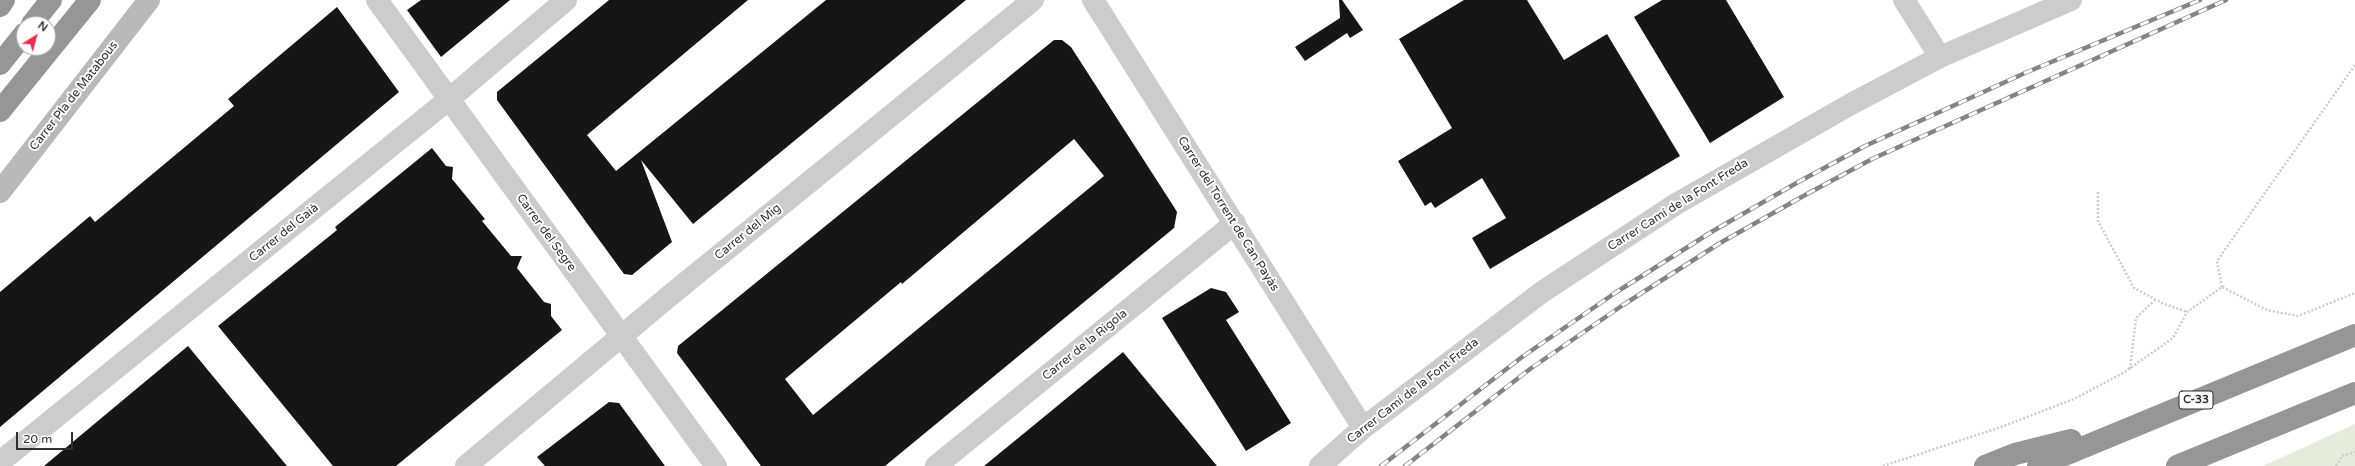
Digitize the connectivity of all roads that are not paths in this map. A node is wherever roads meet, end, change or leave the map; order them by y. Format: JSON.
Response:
{"nodes":[{"id":1,"x":4,"y":0,"type":"edge"},
{"id":2,"x":51,"y":0,"type":"edge"},
{"id":3,"x":96,"y":0,"type":"edge"},
{"id":4,"x":149,"y":0,"type":"edge"},
{"id":5,"x":377,"y":0,"type":"edge"},
{"id":6,"x":566,"y":0,"type":"edge"},
{"id":7,"x":1033,"y":0,"type":"edge"},
{"id":8,"x":1093,"y":0,"type":"edge"},
{"id":9,"x":1904,"y":0,"type":"edge"},
{"id":10,"x":2072,"y":0,"type":"edge"},
{"id":11,"x":0,"y":6,"type":"edge"},
{"id":12,"x":84,"y":8,"type":"edge"},
{"id":13,"x":38,"y":16,"type":"edge"},
{"id":14,"x":16,"y":44,"type":"edge"},
{"id":15,"x":1940,"y":57,"type":"junction"},
{"id":16,"x":0,"y":64,"type":"edge"},
{"id":17,"x":448,"y":100,"type":"junction"},
{"id":18,"x":0,"y":111,"type":"edge"},
{"id":19,"x":0,"y":192,"type":"edge"},
{"id":20,"x":1235,"y":223,"type":"junction"},
{"id":21,"x":2355,"y":335,"type":"edge"},
{"id":22,"x":622,"y":337,"type":"junction"},
{"id":23,"x":2355,"y":393,"type":"edge"},
{"id":24,"x":2142,"y":422,"type":"junction"},
{"id":25,"x":1363,"y":428,"type":"junction"},
{"id":26,"x":0,"y":462,"type":"edge"},
{"id":27,"x":466,"y":466,"type":"edge"},
{"id":28,"x":716,"y":466,"type":"edge"},
{"id":29,"x":936,"y":466,"type":"edge"},
{"id":30,"x":1320,"y":466,"type":"edge"},
{"id":31,"x":1985,"y":466,"type":"edge"},
{"id":32,"x":2038,"y":466,"type":"edge"},
{"id":33,"x":2177,"y":466,"type":"edge"}],
"edges":[{"from":1,"to":11,"type":"highway"},
{"from":2,"to":13,"type":"highway"},
{"from":3,"to":12,"type":"highway"},
{"from":4,"to":19,"type":"main road","name":"Carrer Pla de Matabous"},
{"from":5,"to":17,"type":"street","name":"Carrer del Segre"},
{"from":6,"to":17,"type":"street","name":"Carrer del Gaià"},
{"from":7,"to":22,"type":"street","name":"Carrer del Mig"},
{"from":8,"to":20,"type":"street","name":"Carrer del Torrent de Can Payàs"},
{"from":9,"to":15,"type":"street"},
{"from":10,"to":15,"type":"street","name":"Carrer Camí de la Font Freda"},
{"from":12,"to":18,"type":"highway"},
{"from":14,"to":16,"type":"highway"},
{"from":15,"to":25,"type":"street","name":"Carrer Camí de la Font Freda"},
{"from":17,"to":22,"type":"street","name":"Carrer del Segre"},
{"from":17,"to":26,"type":"street","name":"Carrer del Gaià"},
{"from":20,"to":25,"type":"street","name":"Carrer del Torrent de Can Payàs"},
{"from":20,"to":29,"type":"street","name":"Carrer de la Rigola"},
{"from":21,"to":24,"type":"highway","number":"C-33"},
{"from":22,"to":27,"type":"street","name":"Carrer del Mig"},
{"from":22,"to":28,"type":"street","name":"Carrer del Segre"},
{"from":23,"to":33,"type":"highway"},
{"from":24,"to":31,"type":"highway"},
{"from":24,"to":32,"type":"highway","number":"C-33"},
{"from":25,"to":30,"type":"street","name":"Carrer Camí de la Font Freda"}]}
